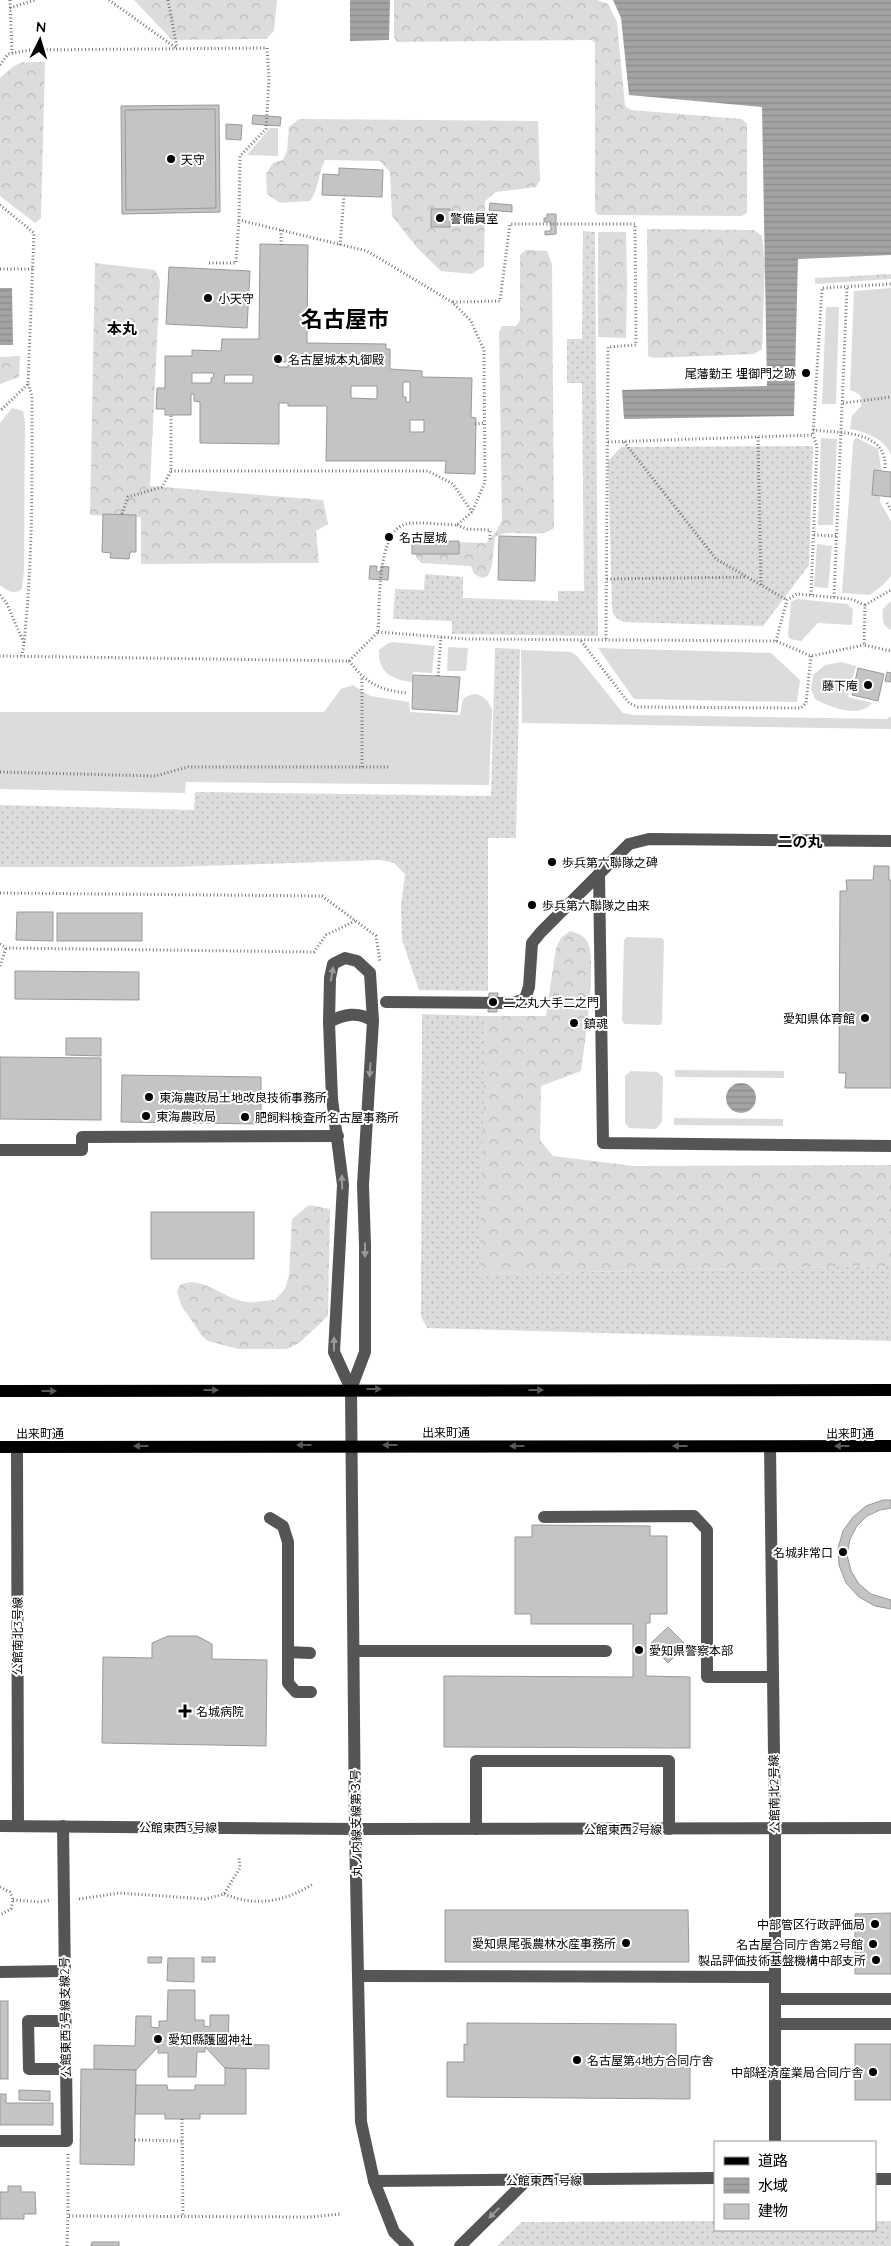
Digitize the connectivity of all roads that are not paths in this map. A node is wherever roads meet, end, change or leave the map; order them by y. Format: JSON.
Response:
{"nodes":[{"id":1,"x":891,"y":840,"type":"edge"},
{"id":2,"x":599,"y":874,"type":"junction"},
{"id":3,"x":386,"y":1002,"type":"dead end"},
{"id":4,"x":373,"y":1021,"type":"junction"},
{"id":5,"x":329,"y":1022,"type":"junction"},
{"id":6,"x":338,"y":1136,"type":"junction"},
{"id":7,"x":891,"y":1146,"type":"edge"},
{"id":8,"x":0,"y":1150,"type":"edge"},
{"id":9,"x":351,"y":1390,"type":"junction"},
{"id":10,"x":891,"y":1390,"type":"edge"},
{"id":11,"x":0,"y":1391,"type":"edge"},
{"id":12,"x":352,"y":1445,"type":"junction"},
{"id":13,"x":891,"y":1446,"type":"edge"},
{"id":14,"x":0,"y":1447,"type":"edge"},
{"id":15,"x":17,"y":1447,"type":"junction"},
{"id":16,"x":770,"y":1447,"type":"junction"},
{"id":17,"x":544,"y":1517,"type":"dead end"},
{"id":18,"x":270,"y":1518,"type":"dead end"},
{"id":19,"x":354,"y":1651,"type":"junction"},
{"id":20,"x":606,"y":1651,"type":"dead end"},
{"id":21,"x":288,"y":1652,"type":"junction"},
{"id":22,"x":310,"y":1653,"type":"dead end"},
{"id":23,"x":773,"y":1677,"type":"junction"},
{"id":24,"x":311,"y":1692,"type":"dead end"},
{"id":25,"x":0,"y":1826,"type":"edge"},
{"id":26,"x":18,"y":1826,"type":"junction"},
{"id":27,"x":63,"y":1826,"type":"junction"},
{"id":28,"x":891,"y":1828,"type":"edge"},
{"id":29,"x":355,"y":1829,"type":"junction"},
{"id":30,"x":476,"y":1829,"type":"junction"},
{"id":31,"x":669,"y":1829,"type":"junction"},
{"id":32,"x":775,"y":1829,"type":"junction"},
{"id":33,"x":65,"y":1971,"type":"junction"},
{"id":34,"x":0,"y":1972,"type":"edge"},
{"id":35,"x":358,"y":1976,"type":"junction"},
{"id":36,"x":775,"y":1977,"type":"junction"},
{"id":37,"x":775,"y":1999,"type":"junction"},
{"id":38,"x":891,"y":1999,"type":"edge"},
{"id":39,"x":65,"y":2021,"type":"junction"},
{"id":40,"x":775,"y":2024,"type":"junction"},
{"id":41,"x":891,"y":2024,"type":"edge"},
{"id":42,"x":66,"y":2069,"type":"junction"},
{"id":43,"x":0,"y":2141,"type":"edge"},
{"id":44,"x":775,"y":2141,"type":"edge"},
{"id":45,"x":714,"y":2178,"type":"edge"},
{"id":46,"x":876,"y":2179,"type":"edge"},
{"id":47,"x":891,"y":2179,"type":"edge"},
{"id":48,"x":527,"y":2180,"type":"junction"},
{"id":49,"x":374,"y":2181,"type":"junction"},
{"id":50,"x":408,"y":2246,"type":"edge"},
{"id":51,"x":460,"y":2246,"type":"edge"}],
"edges":[{"from":1,"to":2,"type":"street"},
{"from":2,"to":3,"type":"street"},
{"from":2,"to":7,"type":"street"},
{"from":4,"to":5,"type":"street"},
{"from":5,"to":4,"type":"street","one_way":true},
{"from":4,"to":9,"type":"street","one_way":true},
{"from":5,"to":6,"type":"street"},
{"from":6,"to":8,"type":"street"},
{"from":9,"to":6,"type":"street","one_way":true},
{"from":9,"to":10,"type":"main road","one_way":true},
{"from":11,"to":9,"type":"main road","one_way":true},
{"from":9,"to":12,"type":"street","name":"丸ノ内線支線第３号"},
{"from":12,"to":15,"type":"main road","name":"出来町通","one_way":true},
{"from":16,"to":12,"type":"main road","name":"出来町通","one_way":true},
{"from":12,"to":19,"type":"street","name":"丸ノ内線支線第３号"},
{"from":13,"to":16,"type":"main road","name":"出来町通","one_way":true},
{"from":14,"to":15,"type":"main road","name":"出来町通"},
{"from":15,"to":26,"type":"street","name":"公館南北3号線"},
{"from":16,"to":23,"type":"street","name":"公館南北2号線"},
{"from":17,"to":23,"type":"street"},
{"from":18,"to":21,"type":"street"},
{"from":19,"to":20,"type":"street"},
{"from":19,"to":29,"type":"street","name":"丸ノ内線支線第３号"},
{"from":21,"to":22,"type":"street"},
{"from":21,"to":24,"type":"street"},
{"from":23,"to":32,"type":"street","name":"公館南北2号線"},
{"from":25,"to":26,"type":"street","name":"公館東西3号線"},
{"from":26,"to":27,"type":"street","name":"公館東西3号線"},
{"from":27,"to":29,"type":"street","name":"公館東西3号線"},
{"from":27,"to":33,"type":"street","name":"公館東西3号線支線2号"},
{"from":28,"to":32,"type":"street","name":"公館東西2号線"},
{"from":29,"to":30,"type":"street","name":"公館東西2号線"},
{"from":29,"to":35,"type":"street","name":"丸ノ内線支線第３号"},
{"from":30,"to":31,"type":"street","name":"公館東西2号線"},
{"from":30,"to":31,"type":"street"},
{"from":31,"to":32,"type":"street","name":"公館東西2号線"},
{"from":32,"to":36,"type":"street","name":"公館南北2号線"},
{"from":33,"to":34,"type":"street"},
{"from":33,"to":39,"type":"street","name":"公館東西3号線支線2号"},
{"from":35,"to":36,"type":"street"},
{"from":35,"to":49,"type":"street","name":"丸ノ内線支線第３号"},
{"from":36,"to":37,"type":"street","name":"公館南北2号線"},
{"from":37,"to":38,"type":"street"},
{"from":37,"to":40,"type":"street","name":"公館南北2号線"},
{"from":39,"to":42,"type":"street","name":"公館東西3号線支線2号"},
{"from":39,"to":42,"type":"street"},
{"from":40,"to":41,"type":"street"},
{"from":40,"to":44,"type":"street","name":"公館南北2号線"},
{"from":42,"to":43,"type":"street","name":"公館東西3号線支線2号"},
{"from":45,"to":48,"type":"street","name":"公館東西1号線"},
{"from":46,"to":47,"type":"street"},
{"from":48,"to":49,"type":"street","name":"公館東西1号線"},
{"from":48,"to":51,"type":"street","one_way":true},
{"from":49,"to":50,"type":"street","name":"丸ノ内線支線第３号"}]}
